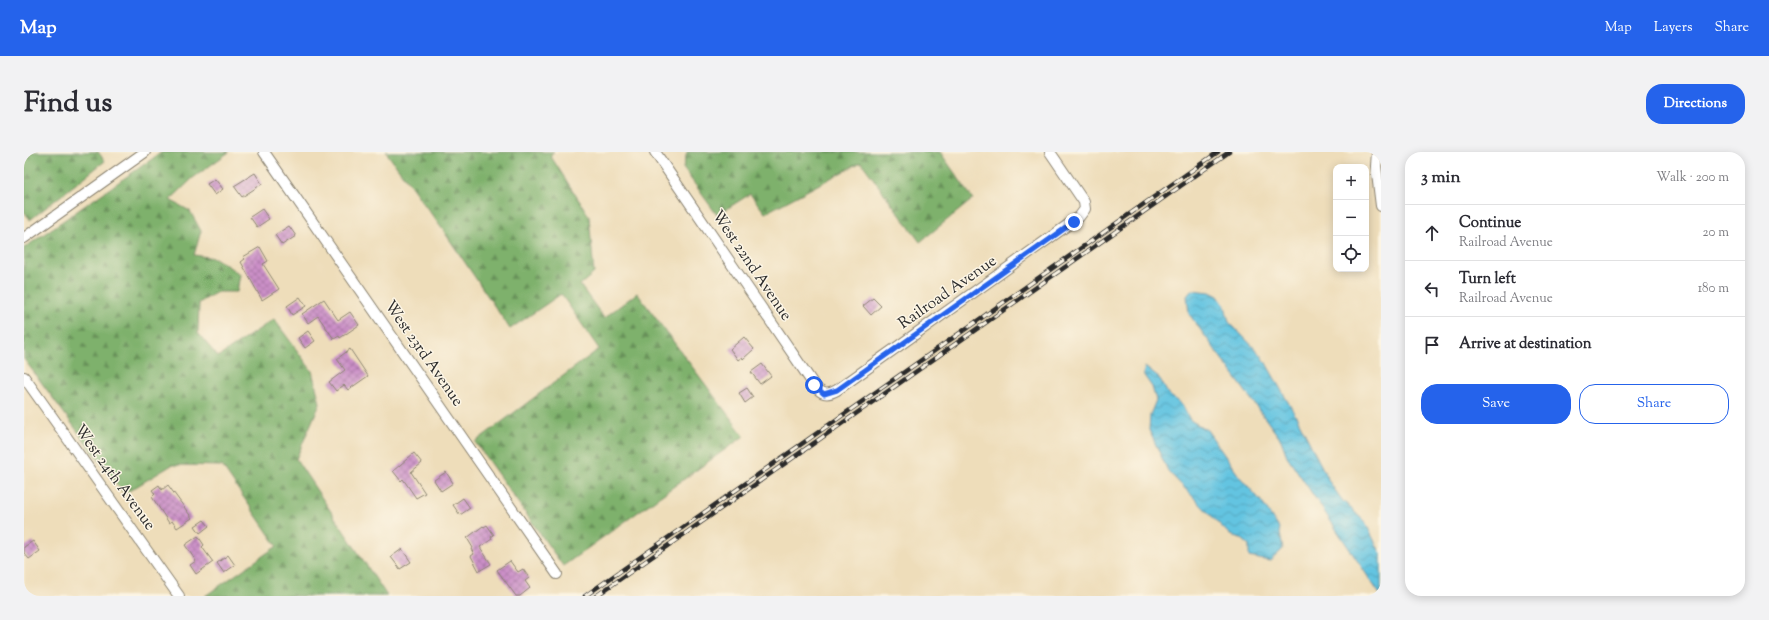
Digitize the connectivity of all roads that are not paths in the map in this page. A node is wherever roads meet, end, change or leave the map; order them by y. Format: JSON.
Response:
{"nodes":[{"id":1,"x":145,"y":152,"type":"edge"},
{"id":2,"x":264,"y":152,"type":"edge"},
{"id":3,"x":655,"y":152,"type":"edge"},
{"id":4,"x":1050,"y":152,"type":"edge"},
{"id":5,"x":1377,"y":152,"type":"edge"},
{"id":6,"x":1381,"y":206,"type":"edge"},
{"id":7,"x":24,"y":238,"type":"edge"},
{"id":8,"x":24,"y":377,"type":"edge"},
{"id":9,"x":824,"y":394,"type":"joint"},
{"id":10,"x":557,"y":574,"type":"dead end"},
{"id":11,"x":179,"y":596,"type":"edge"}],
"edges":[{"from":1,"to":7,"type":"street"},
{"from":2,"to":10,"type":"street","name":"West 23rd Avenue"},
{"from":3,"to":9,"type":"street","name":"West 22nd Avenue"},
{"from":4,"to":9,"type":"street","name":"Railroad Avenue"},
{"from":5,"to":6,"type":"street"},
{"from":8,"to":11,"type":"street","name":"West 24th Avenue"}]}
